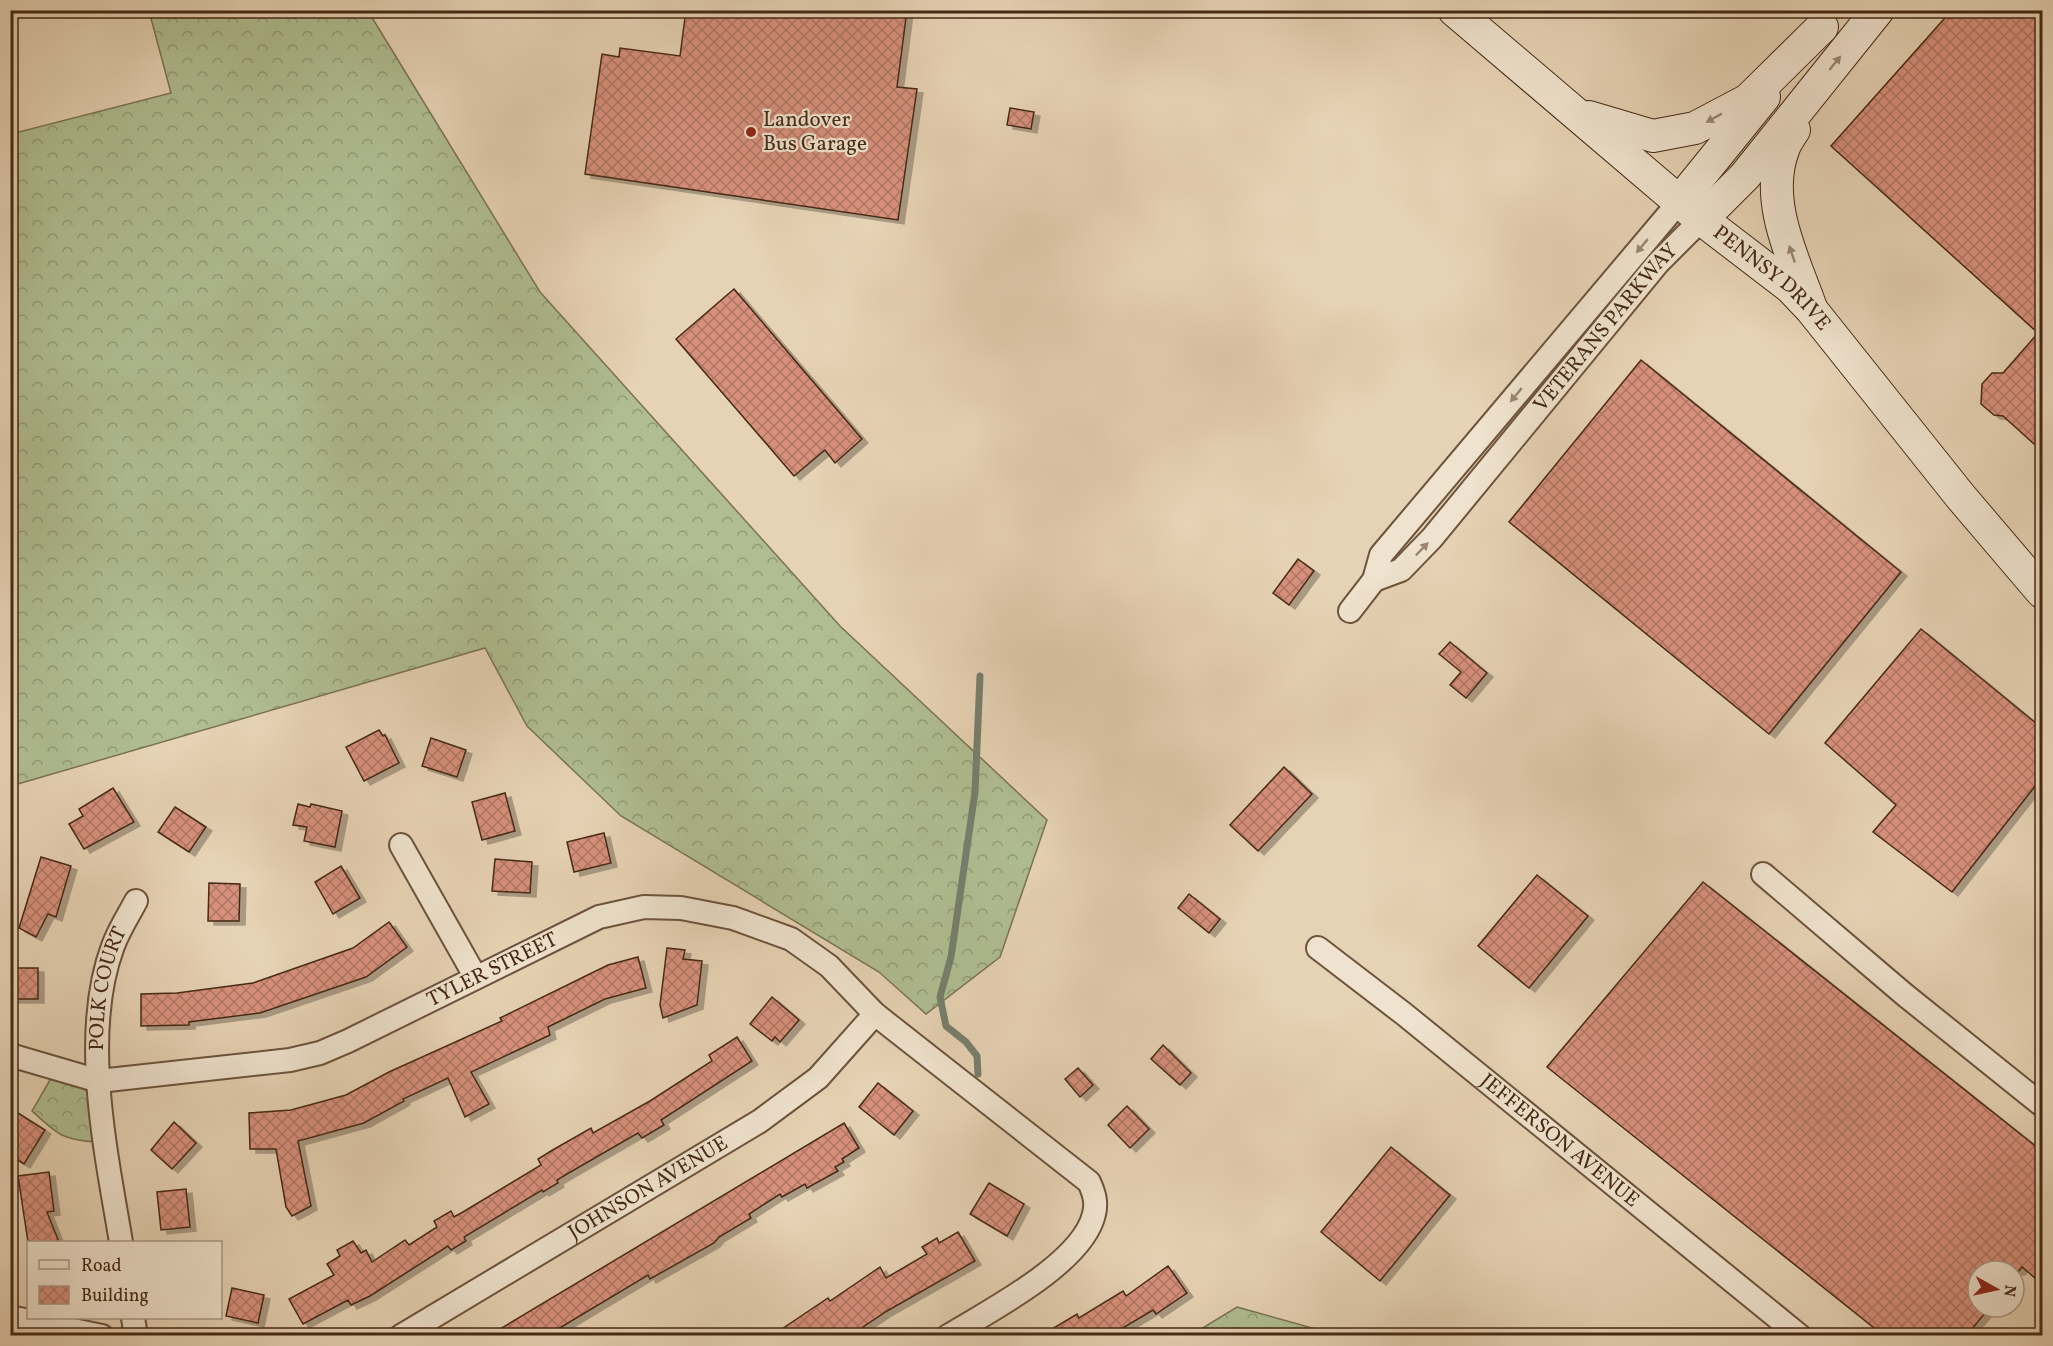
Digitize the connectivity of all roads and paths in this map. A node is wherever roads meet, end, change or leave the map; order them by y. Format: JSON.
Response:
{"nodes":[{"id":1,"x":1454,"y":10,"type":"edge"},
{"id":2,"x":1878,"y":10,"type":"edge"},
{"id":3,"x":1828,"y":19,"type":"edge"},
{"id":4,"x":1811,"y":93,"type":"junction"},
{"id":5,"x":1577,"y":113,"type":"junction"},
{"id":6,"x":1691,"y":210,"type":"junction"},
{"id":7,"x":1811,"y":309,"type":"junction"},
{"id":8,"x":2043,"y":592,"type":"edge"},
{"id":9,"x":1350,"y":611,"type":"dead end"},
{"id":10,"x":401,"y":845,"type":"dead end"},
{"id":11,"x":1763,"y":874,"type":"dead end"},
{"id":12,"x":136,"y":901,"type":"dead end"},
{"id":13,"x":1318,"y":948,"type":"dead end"},
{"id":14,"x":475,"y":976,"type":"junction"},
{"id":15,"x":875,"y":1014,"type":"junction"},
{"id":16,"x":10,"y":1055,"type":"edge"},
{"id":17,"x":99,"y":1080,"type":"junction"},
{"id":18,"x":2043,"y":1105,"type":"edge"},
{"id":19,"x":121,"y":1241,"type":"edge"},
{"id":20,"x":10,"y":1317,"type":"edge"},
{"id":21,"x":133,"y":1319,"type":"edge"},
{"id":22,"x":102,"y":1335,"type":"edge"},
{"id":23,"x":136,"y":1335,"type":"edge"},
{"id":24,"x":401,"y":1335,"type":"edge"},
{"id":25,"x":948,"y":1335,"type":"edge"},
{"id":26,"x":1800,"y":1335,"type":"edge"}],
"edges":[{"from":1,"to":5,"type":"main road","name":"PENNSY DRIVE"},
{"from":4,"to":2,"type":"main road","name":"VETERANS PARKWAY","one_way":true},
{"from":3,"to":5,"type":"main road","one_way":true},
{"from":3,"to":6,"type":"main road","name":"VETERANS PARKWAY"},
{"from":4,"to":6,"type":"main road","name":"VETERANS PARKWAY"},
{"from":7,"to":4,"type":"main road","one_way":true},
{"from":5,"to":6,"type":"main road","name":"PENNSY DRIVE"},
{"from":6,"to":7,"type":"main road","name":"PENNSY DRIVE"},
{"from":6,"to":9,"type":"street","name":"VETERANS PARKWAY"},
{"from":7,"to":8,"type":"main road","name":"PENNSY DRIVE"},
{"from":10,"to":14,"type":"street"},
{"from":11,"to":18,"type":"street"},
{"from":12,"to":17,"type":"street","name":"POLK COURT"},
{"from":13,"to":26,"type":"street","name":"JEFFERSON AVENUE"},
{"from":14,"to":15,"type":"street","name":"TYLER STREET"},
{"from":14,"to":17,"type":"street","name":"TYLER STREET"},
{"from":15,"to":24,"type":"street","name":"JOHNSON AVENUE"},
{"from":15,"to":25,"type":"street","name":"TYLER STREET"},
{"from":16,"to":17,"type":"street"},
{"from":17,"to":19,"type":"street"},
{"from":20,"to":22,"type":"street"},
{"from":21,"to":23,"type":"street"}]}
